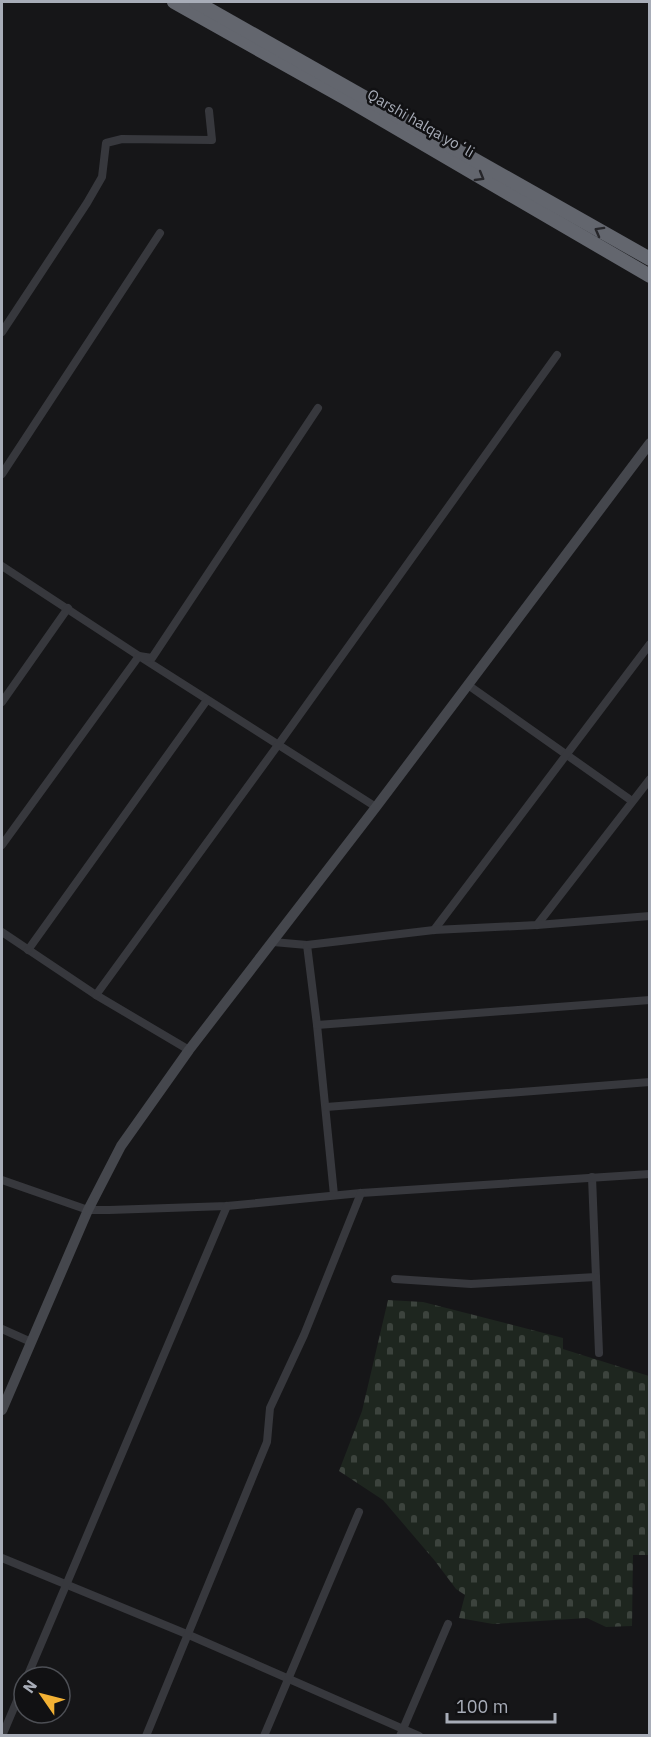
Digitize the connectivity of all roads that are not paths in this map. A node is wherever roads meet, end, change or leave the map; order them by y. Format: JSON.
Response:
{"nodes":[{"id":1,"x":174,"y":2,"type":"edge"},
{"id":2,"x":196,"y":2,"type":"edge"},
{"id":3,"x":277,"y":54,"type":"junction"},
{"id":4,"x":209,"y":111,"type":"dead end"},
{"id":5,"x":160,"y":233,"type":"dead end"},
{"id":6,"x":650,"y":259,"type":"edge"},
{"id":7,"x":650,"y":276,"type":"edge"},
{"id":8,"x":2,"y":333,"type":"edge"},
{"id":9,"x":558,"y":355,"type":"dead end"},
{"id":10,"x":318,"y":408,"type":"dead end"},
{"id":11,"x":650,"y":443,"type":"edge"},
{"id":12,"x":2,"y":474,"type":"edge"},
{"id":13,"x":2,"y":566,"type":"edge"},
{"id":14,"x":68,"y":608,"type":"junction"},
{"id":15,"x":650,"y":644,"type":"edge"},
{"id":16,"x":139,"y":656,"type":"junction"},
{"id":17,"x":468,"y":686,"type":"junction"},
{"id":18,"x":207,"y":700,"type":"junction"},
{"id":19,"x":2,"y":702,"type":"edge"},
{"id":20,"x":278,"y":745,"type":"junction"},
{"id":21,"x":565,"y":755,"type":"junction"},
{"id":22,"x":650,"y":779,"type":"edge"},
{"id":23,"x":632,"y":801,"type":"junction"},
{"id":24,"x":376,"y":807,"type":"junction"},
{"id":25,"x":2,"y":845,"type":"edge"},
{"id":26,"x":650,"y":916,"type":"edge"},
{"id":27,"x":537,"y":925,"type":"junction"},
{"id":28,"x":434,"y":930,"type":"junction"},
{"id":29,"x":2,"y":932,"type":"edge"},
{"id":30,"x":273,"y":942,"type":"junction"},
{"id":31,"x":307,"y":945,"type":"junction"},
{"id":32,"x":28,"y":950,"type":"junction"},
{"id":33,"x":96,"y":994,"type":"junction"},
{"id":34,"x":650,"y":1000,"type":"edge"},
{"id":35,"x":317,"y":1026,"type":"junction"},
{"id":36,"x":189,"y":1050,"type":"junction"},
{"id":37,"x":650,"y":1082,"type":"edge"},
{"id":38,"x":326,"y":1107,"type":"junction"},
{"id":39,"x":650,"y":1174,"type":"edge"},
{"id":40,"x":592,"y":1177,"type":"junction"},
{"id":41,"x":2,"y":1180,"type":"edge"},
{"id":42,"x":361,"y":1194,"type":"junction"},
{"id":43,"x":334,"y":1196,"type":"junction"},
{"id":44,"x":227,"y":1206,"type":"junction"},
{"id":45,"x":88,"y":1210,"type":"junction"},
{"id":46,"x":596,"y":1277,"type":"junction"},
{"id":47,"x":395,"y":1279,"type":"dead end"},
{"id":48,"x":2,"y":1329,"type":"edge"},
{"id":49,"x":31,"y":1342,"type":"junction"},
{"id":50,"x":599,"y":1353,"type":"dead end"},
{"id":51,"x":2,"y":1410,"type":"edge"},
{"id":52,"x":359,"y":1512,"type":"dead end"},
{"id":53,"x":2,"y":1558,"type":"edge"},
{"id":54,"x":67,"y":1584,"type":"junction"},
{"id":55,"x":448,"y":1624,"type":"dead end"},
{"id":56,"x":189,"y":1635,"type":"junction"},
{"id":57,"x":32,"y":1665,"type":"edge"},
{"id":58,"x":289,"y":1679,"type":"junction"},
{"id":59,"x":12,"y":1712,"type":"edge"},
{"id":60,"x":401,"y":1732,"type":"edge"},
{"id":61,"x":2,"y":1736,"type":"edge"},
{"id":62,"x":146,"y":1736,"type":"edge"},
{"id":63,"x":264,"y":1736,"type":"edge"},
{"id":64,"x":419,"y":1736,"type":"edge"}],
"edges":[{"from":1,"to":3,"type":"highway","name":"Qarshi halqa yoʻli"},
{"from":2,"to":3,"type":"highway","name":"Qarshi halqa yoʻli"},
{"from":6,"to":3,"type":"highway","name":"Qarshi halqa yoʻli","one_way":true},
{"from":3,"to":7,"type":"highway","name":"Qarshi halqa yoʻli","one_way":true},
{"from":4,"to":8,"type":"street"},
{"from":5,"to":12,"type":"street"},
{"from":9,"to":20,"type":"street"},
{"from":10,"to":16,"type":"street"},
{"from":11,"to":17,"type":"main road"},
{"from":13,"to":14,"type":"street"},
{"from":14,"to":16,"type":"street"},
{"from":14,"to":19,"type":"street"},
{"from":15,"to":21,"type":"street"},
{"from":16,"to":18,"type":"street"},
{"from":16,"to":25,"type":"street"},
{"from":17,"to":21,"type":"street"},
{"from":17,"to":24,"type":"main road"},
{"from":18,"to":20,"type":"street"},
{"from":18,"to":32,"type":"street"},
{"from":20,"to":24,"type":"street"},
{"from":20,"to":33,"type":"street"},
{"from":21,"to":23,"type":"street"},
{"from":21,"to":28,"type":"street"},
{"from":22,"to":23,"type":"street"},
{"from":23,"to":27,"type":"street"},
{"from":24,"to":30,"type":"main road"},
{"from":26,"to":27,"type":"street"},
{"from":27,"to":28,"type":"street"},
{"from":28,"to":31,"type":"street"},
{"from":29,"to":32,"type":"street"},
{"from":30,"to":31,"type":"street"},
{"from":30,"to":36,"type":"main road"},
{"from":31,"to":35,"type":"street"},
{"from":32,"to":33,"type":"street"},
{"from":33,"to":36,"type":"street"},
{"from":34,"to":35,"type":"street"},
{"from":35,"to":38,"type":"street"},
{"from":36,"to":45,"type":"main road"},
{"from":37,"to":38,"type":"street"},
{"from":38,"to":43,"type":"street"},
{"from":39,"to":40,"type":"street"},
{"from":40,"to":42,"type":"street"},
{"from":40,"to":46,"type":"street"},
{"from":41,"to":45,"type":"street"},
{"from":42,"to":43,"type":"street"},
{"from":42,"to":56,"type":"street"},
{"from":43,"to":44,"type":"street"},
{"from":44,"to":45,"type":"street"},
{"from":44,"to":54,"type":"street"},
{"from":45,"to":49,"type":"main road"},
{"from":46,"to":47,"type":"street"},
{"from":46,"to":50,"type":"street"},
{"from":48,"to":49,"type":"street"},
{"from":49,"to":51,"type":"main road"},
{"from":52,"to":58,"type":"street"},
{"from":53,"to":54,"type":"street"},
{"from":54,"to":56,"type":"street"},
{"from":54,"to":57,"type":"street"},
{"from":55,"to":60,"type":"street"},
{"from":56,"to":58,"type":"street"},
{"from":56,"to":62,"type":"street"},
{"from":58,"to":60,"type":"street"},
{"from":58,"to":63,"type":"street"},
{"from":59,"to":61,"type":"street"},
{"from":60,"to":64,"type":"street"}]}
